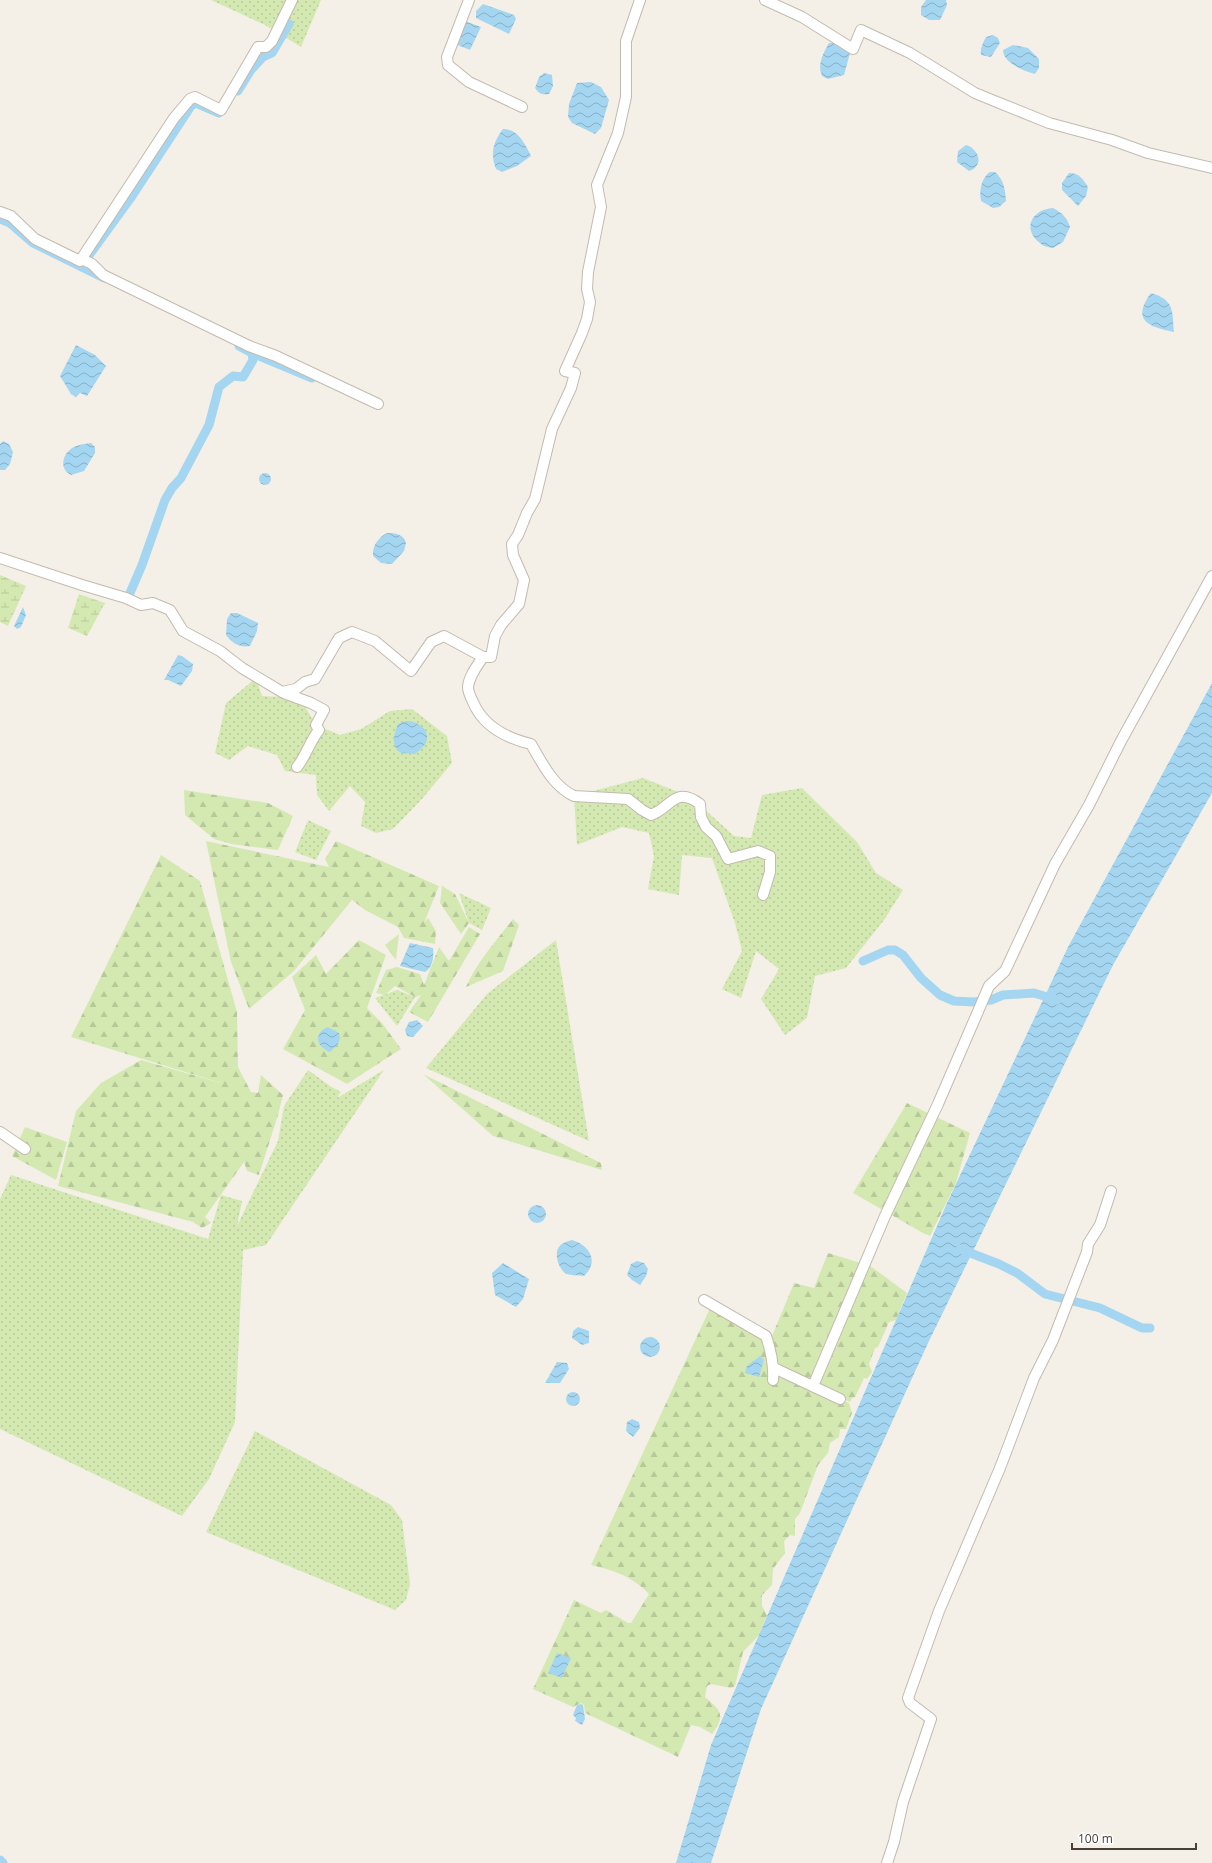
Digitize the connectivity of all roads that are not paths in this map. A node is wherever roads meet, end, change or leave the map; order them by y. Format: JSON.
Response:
{"nodes":[{"id":1,"x":292,"y":0,"type":"edge"},
{"id":2,"x":469,"y":0,"type":"edge"},
{"id":3,"x":640,"y":0,"type":"edge"},
{"id":4,"x":765,"y":0,"type":"edge"},
{"id":5,"x":522,"y":107,"type":"dead end"},
{"id":6,"x":1212,"y":168,"type":"edge"},
{"id":7,"x":0,"y":212,"type":"edge"},
{"id":8,"x":82,"y":259,"type":"junction"},
{"id":9,"x":378,"y":404,"type":"dead end"},
{"id":10,"x":0,"y":558,"type":"edge"},
{"id":11,"x":1212,"y":576,"type":"edge"},
{"id":12,"x":483,"y":657,"type":"junction"},
{"id":13,"x":282,"y":692,"type":"junction"},
{"id":14,"x":297,"y":767,"type":"dead end"},
{"id":15,"x":763,"y":895,"type":"dead end"},
{"id":16,"x":0,"y":1132,"type":"edge"},
{"id":17,"x":25,"y":1150,"type":"dead end"},
{"id":18,"x":1111,"y":1191,"type":"dead end"},
{"id":19,"x":704,"y":1300,"type":"dead end"},
{"id":20,"x":774,"y":1368,"type":"junction"},
{"id":21,"x":773,"y":1380,"type":"dead end"},
{"id":22,"x":813,"y":1386,"type":"junction"},
{"id":23,"x":840,"y":1399,"type":"dead end"},
{"id":24,"x":888,"y":1863,"type":"edge"}],
"edges":[{"from":1,"to":8,"type":"street"},
{"from":2,"to":5,"type":"street"},
{"from":3,"to":12,"type":"street"},
{"from":4,"to":6,"type":"street"},
{"from":7,"to":8,"type":"street"},
{"from":8,"to":9,"type":"street"},
{"from":10,"to":13,"type":"street"},
{"from":11,"to":22,"type":"street"},
{"from":12,"to":13,"type":"street"},
{"from":12,"to":15,"type":"street"},
{"from":13,"to":14,"type":"street"},
{"from":16,"to":17,"type":"street"},
{"from":18,"to":24,"type":"street"},
{"from":19,"to":20,"type":"street"},
{"from":20,"to":21,"type":"street"},
{"from":20,"to":22,"type":"street"},
{"from":22,"to":23,"type":"street"}]}
